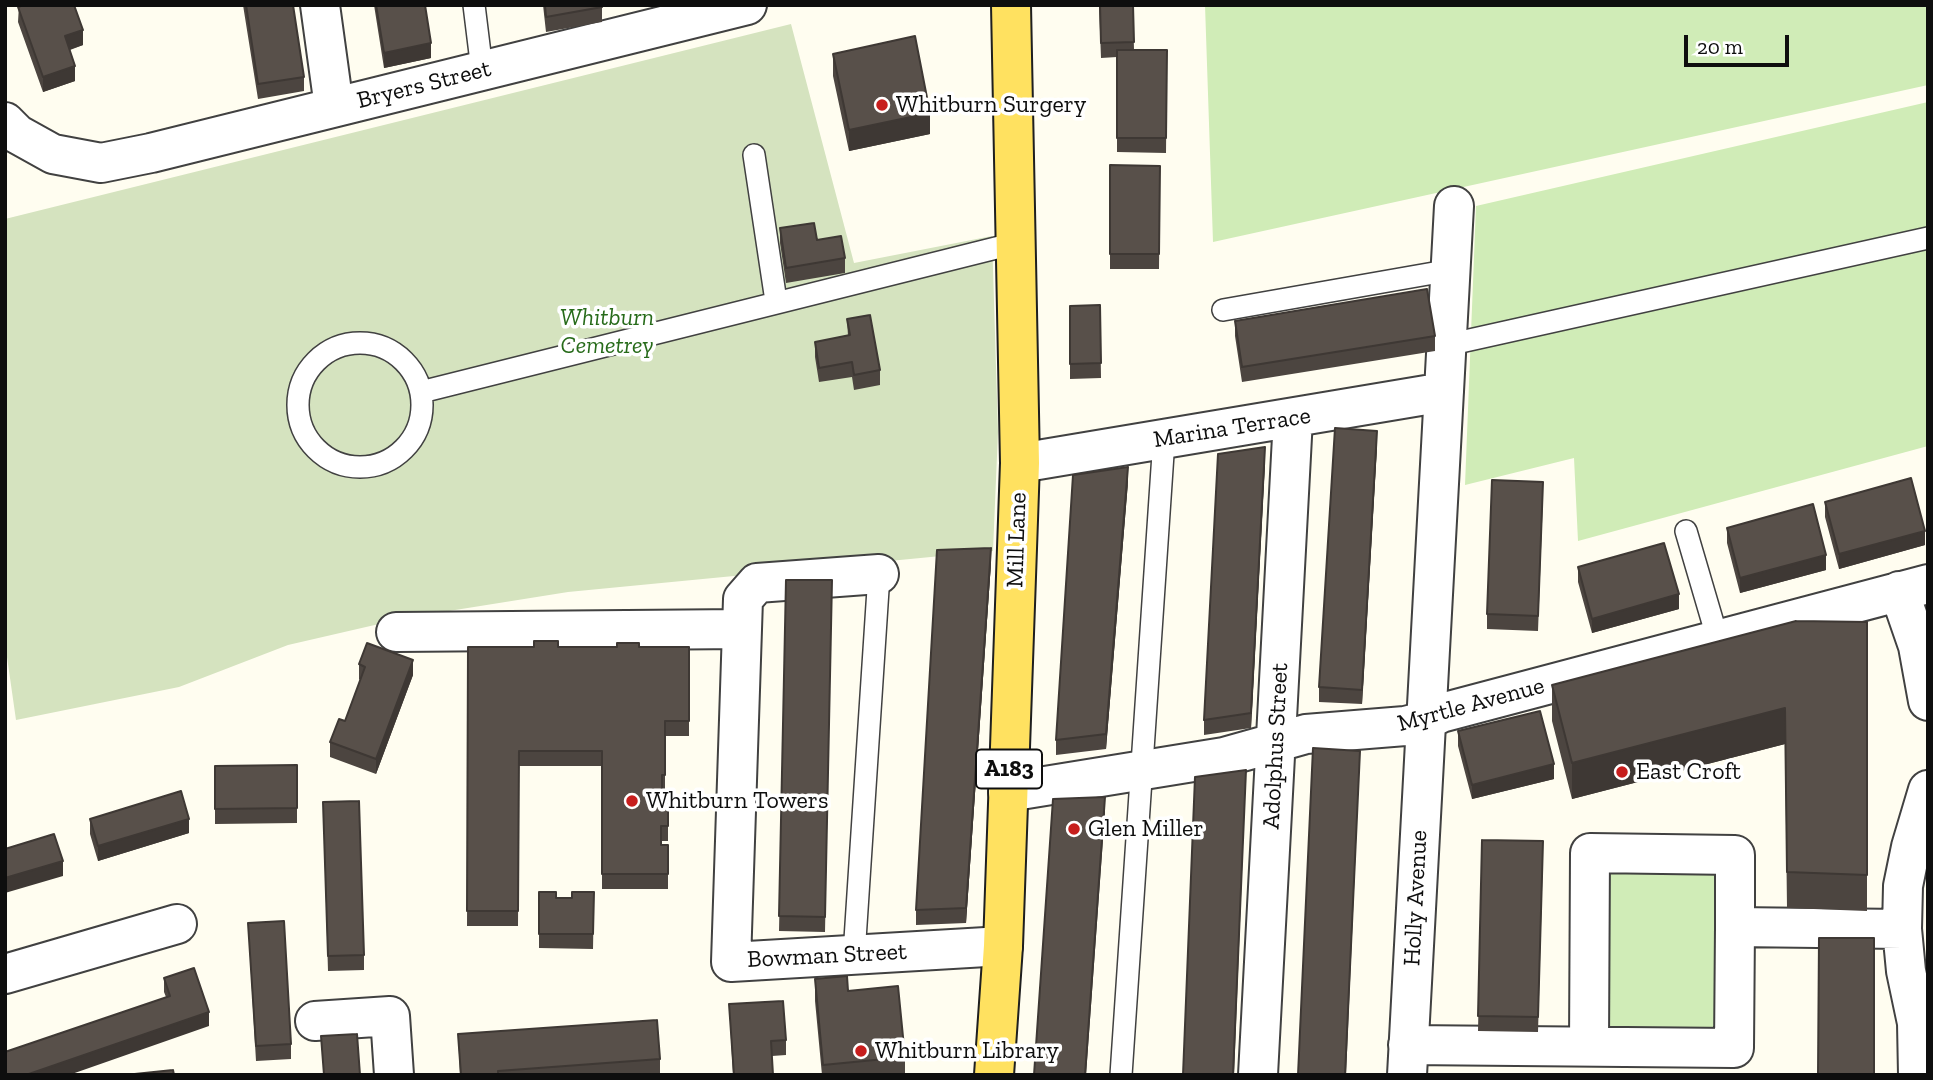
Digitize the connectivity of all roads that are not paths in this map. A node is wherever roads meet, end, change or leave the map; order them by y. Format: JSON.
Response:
{"nodes":[{"id":1,"x":320,"y":5,"type":"edge"},
{"id":2,"x":474,"y":5,"type":"edge"},
{"id":3,"x":747,"y":5,"type":"edge"},
{"id":4,"x":1011,"y":5,"type":"edge"},
{"id":5,"x":631,"y":19,"type":"edge"},
{"id":6,"x":482,"y":70,"type":"junction"},
{"id":7,"x":334,"y":107,"type":"junction"},
{"id":8,"x":5,"y":122,"type":"edge"},
{"id":9,"x":754,"y":155,"type":"dead end"},
{"id":10,"x":1454,"y":206,"type":"dead end"},
{"id":11,"x":1928,"y":238,"type":"edge"},
{"id":12,"x":1016,"y":243,"type":"junction"},
{"id":13,"x":1451,"y":270,"type":"junction"},
{"id":14,"x":776,"y":302,"type":"junction"},
{"id":15,"x":1223,"y":310,"type":"dead end"},
{"id":16,"x":1447,"y":345,"type":"junction"},
{"id":17,"x":421,"y":392,"type":"junction"},
{"id":18,"x":1444,"y":392,"type":"junction"},
{"id":19,"x":1293,"y":418,"type":"junction"},
{"id":20,"x":1164,"y":439,"type":"junction"},
{"id":21,"x":1020,"y":463,"type":"junction"},
{"id":22,"x":1686,"y":531,"type":"dead end"},
{"id":23,"x":879,"y":574,"type":"joint"},
{"id":24,"x":1913,"y":588,"type":"edge"},
{"id":25,"x":742,"y":629,"type":"junction"},
{"id":26,"x":396,"y":632,"type":"dead end"},
{"id":27,"x":1718,"y":640,"type":"junction"},
{"id":28,"x":1928,"y":701,"type":"edge"},
{"id":29,"x":1425,"y":722,"type":"junction"},
{"id":30,"x":1276,"y":744,"type":"junction"},
{"id":31,"x":1141,"y":770,"type":"junction"},
{"id":32,"x":1928,"y":790,"type":"edge"},
{"id":33,"x":1008,"y":792,"type":"junction"},
{"id":34,"x":177,"y":924,"type":"dead end"},
{"id":35,"x":1735,"y":927,"type":"junction"},
{"id":36,"x":1902,"y":929,"type":"junction"},
{"id":37,"x":1003,"y":946,"type":"junction"},
{"id":38,"x":854,"y":955,"type":"junction"},
{"id":39,"x":5,"y":974,"type":"edge"},
{"id":40,"x":315,"y":1021,"type":"dead end"},
{"id":41,"x":1589,"y":1046,"type":"junction"},
{"id":42,"x":1408,"y":1060,"type":"edge"},
{"id":43,"x":394,"y":1075,"type":"edge"},
{"id":44,"x":994,"y":1075,"type":"edge"},
{"id":45,"x":1121,"y":1075,"type":"edge"},
{"id":46,"x":1258,"y":1075,"type":"edge"},
{"id":47,"x":1918,"y":1075,"type":"edge"}],
"edges":[{"from":1,"to":7,"type":"street"},
{"from":2,"to":6,"type":"lane"},
{"from":3,"to":5,"type":"street","name":"Bryers Street"},
{"from":4,"to":12,"type":"main road","name":"Mill Lane","number":"A183"},
{"from":5,"to":6,"type":"street","name":"Bryers Street"},
{"from":6,"to":7,"type":"street","name":"Bryers Street"},
{"from":7,"to":8,"type":"street","name":"Bryers Street"},
{"from":9,"to":14,"type":"lane"},
{"from":10,"to":13,"type":"street","name":"Holly Avenue"},
{"from":11,"to":16,"type":"lane"},
{"from":12,"to":14,"type":"lane"},
{"from":12,"to":21,"type":"main road","name":"Mill Lane","number":"A183"},
{"from":13,"to":15,"type":"lane"},
{"from":13,"to":16,"type":"street","name":"Holly Avenue"},
{"from":14,"to":17,"type":"lane"},
{"from":16,"to":18,"type":"street","name":"Holly Avenue"},
{"from":17,"to":17,"type":"lane"},
{"from":18,"to":19,"type":"street","name":"Marina Terrace"},
{"from":18,"to":29,"type":"street","name":"Holly Avenue"},
{"from":19,"to":20,"type":"street","name":"Marina Terrace"},
{"from":19,"to":30,"type":"street","name":"Adolphus Street"},
{"from":20,"to":21,"type":"street","name":"Marina Terrace"},
{"from":20,"to":31,"type":"lane"},
{"from":21,"to":33,"type":"main road","name":"Mill Lane","number":"A183"},
{"from":22,"to":27,"type":"lane"},
{"from":23,"to":25,"type":"street","name":"Bowman Street"},
{"from":23,"to":38,"type":"lane"},
{"from":24,"to":27,"type":"street","name":"Myrtle Avenue"},
{"from":24,"to":28,"type":"street"},
{"from":25,"to":26,"type":"street"},
{"from":25,"to":38,"type":"street","name":"Bowman Street"},
{"from":27,"to":29,"type":"street","name":"Myrtle Avenue"},
{"from":29,"to":30,"type":"street","name":"Myrtle Avenue"},
{"from":29,"to":42,"type":"street","name":"Holly Avenue"},
{"from":30,"to":31,"type":"street","name":"Myrtle Avenue"},
{"from":30,"to":46,"type":"street","name":"Adolphus Street"},
{"from":31,"to":33,"type":"street","name":"Myrtle Avenue"},
{"from":31,"to":45,"type":"lane"},
{"from":32,"to":36,"type":"street"},
{"from":33,"to":37,"type":"main road","name":"Mill Lane","number":"A183"},
{"from":34,"to":39,"type":"street"},
{"from":35,"to":36,"type":"street"},
{"from":35,"to":41,"type":"street"},
{"from":35,"to":41,"type":"street"},
{"from":36,"to":47,"type":"street"},
{"from":37,"to":38,"type":"street","name":"Bowman Street"},
{"from":37,"to":44,"type":"main road","name":"Mill Lane","number":"A183"},
{"from":40,"to":43,"type":"street"},
{"from":41,"to":42,"type":"street"}]}
